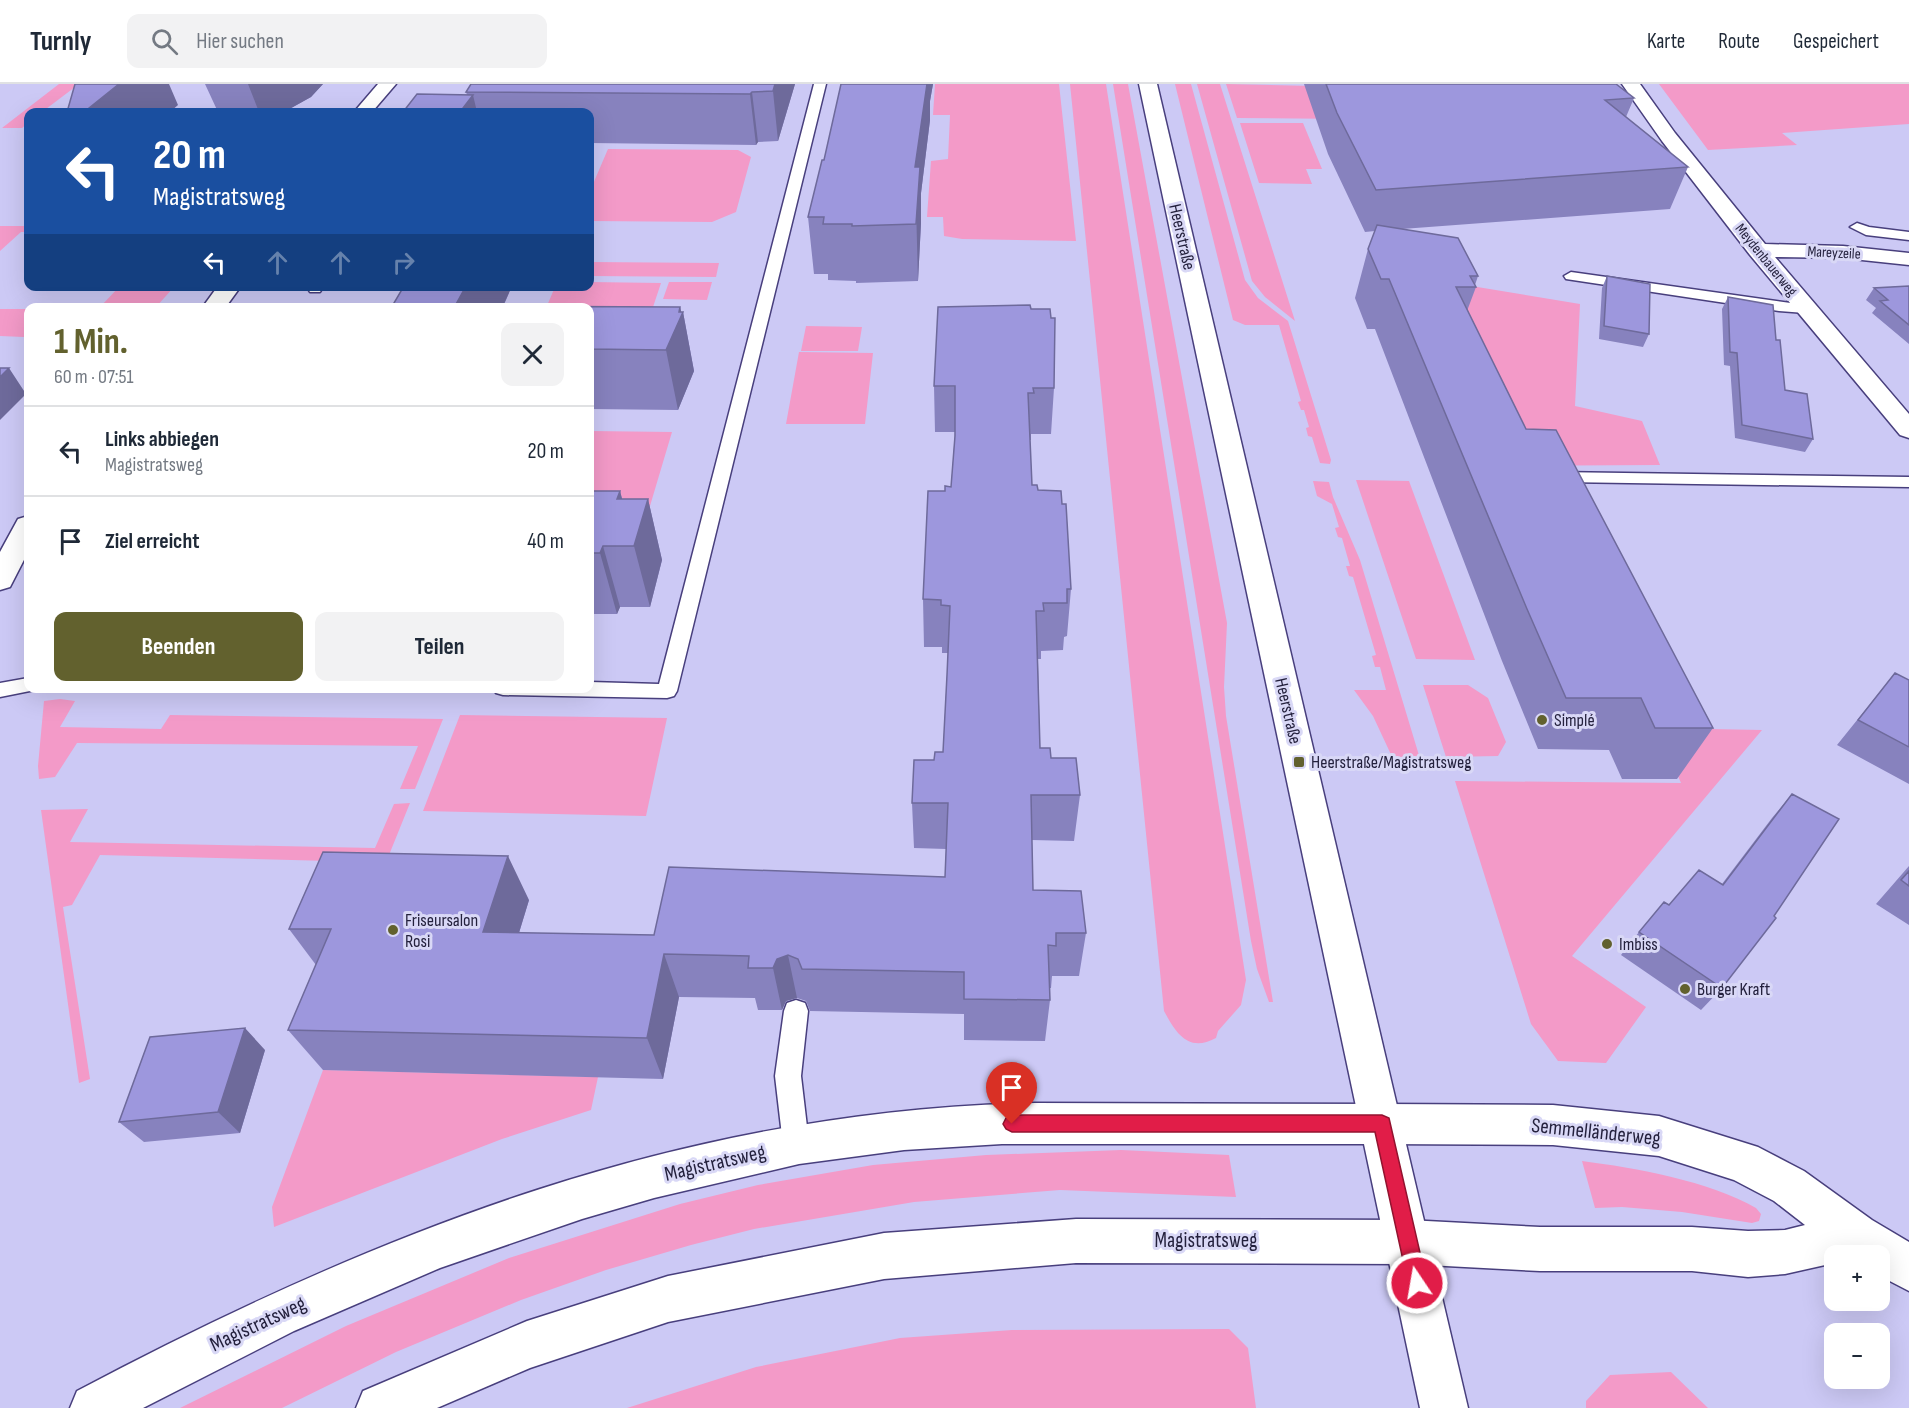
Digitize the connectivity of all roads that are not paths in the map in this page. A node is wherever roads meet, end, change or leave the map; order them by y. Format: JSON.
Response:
{"nodes":[{"id":1,"x":387,"y":84,"type":"edge"},
{"id":2,"x":820,"y":84,"type":"edge"},
{"id":3,"x":1148,"y":84,"type":"edge"},
{"id":4,"x":1631,"y":84,"type":"edge"},
{"id":5,"x":366,"y":108,"type":"edge"},
{"id":6,"x":1857,"y":227,"type":"dead end"},
{"id":7,"x":1909,"y":236,"type":"edge"},
{"id":8,"x":1758,"y":250,"type":"junction"},
{"id":9,"x":1909,"y":259,"type":"edge"},
{"id":10,"x":1571,"y":276,"type":"dead end"},
{"id":11,"x":226,"y":291,"type":"edge"},
{"id":12,"x":217,"y":303,"type":"edge"},
{"id":13,"x":1805,"y":309,"type":"junction"},
{"id":14,"x":1909,"y":430,"type":"edge"},
{"id":15,"x":1909,"y":482,"type":"edge"},
{"id":16,"x":1566,"y":498,"type":"edge"},
{"id":17,"x":24,"y":536,"type":"edge"},
{"id":18,"x":12,"y":567,"type":"edge"},
{"id":19,"x":24,"y":686,"type":"edge"},
{"id":20,"x":0,"y":690,"type":"edge"},
{"id":21,"x":594,"y":690,"type":"edge"},
{"id":22,"x":796,"y":1011,"type":"dead end"},
{"id":23,"x":1382,"y":1124,"type":"junction"},
{"id":24,"x":796,"y":1144,"type":"junction"},
{"id":25,"x":1856,"y":1236,"type":"junction"},
{"id":26,"x":1408,"y":1242,"type":"junction"},
{"id":27,"x":1909,"y":1268,"type":"edge"},
{"id":28,"x":94,"y":1408,"type":"edge"},
{"id":29,"x":380,"y":1408,"type":"edge"},
{"id":30,"x":1444,"y":1408,"type":"edge"}],
"edges":[{"from":1,"to":5,"type":"street"},
{"from":2,"to":21,"type":"lane"},
{"from":3,"to":23,"type":"street","name":"Heerstraße"},
{"from":4,"to":8,"type":"street","name":"Meydenbauerweg"},
{"from":6,"to":7,"type":"lane"},
{"from":8,"to":9,"type":"street","name":"Mareyzeile"},
{"from":8,"to":13,"type":"street","name":"Meydenbauerweg"},
{"from":10,"to":13,"type":"lane"},
{"from":11,"to":12,"type":"street"},
{"from":13,"to":14,"type":"street","name":"Meydenbauerweg"},
{"from":15,"to":16,"type":"lane"},
{"from":17,"to":18,"type":"street"},
{"from":19,"to":20,"type":"lane"},
{"from":22,"to":24,"type":"lane"},
{"from":23,"to":24,"type":"street","name":"Magistratsweg"},
{"from":23,"to":25,"type":"street","name":"Semmelländerweg"},
{"from":23,"to":26,"type":"street","name":"Heerstraße"},
{"from":24,"to":28,"type":"street","name":"Magistratsweg"},
{"from":25,"to":26,"type":"street"},
{"from":25,"to":27,"type":"street","name":"Semmelländerweg"},
{"from":26,"to":29,"type":"street","name":"Magistratsweg"},
{"from":26,"to":30,"type":"street","name":"Heerstraße"}]}
